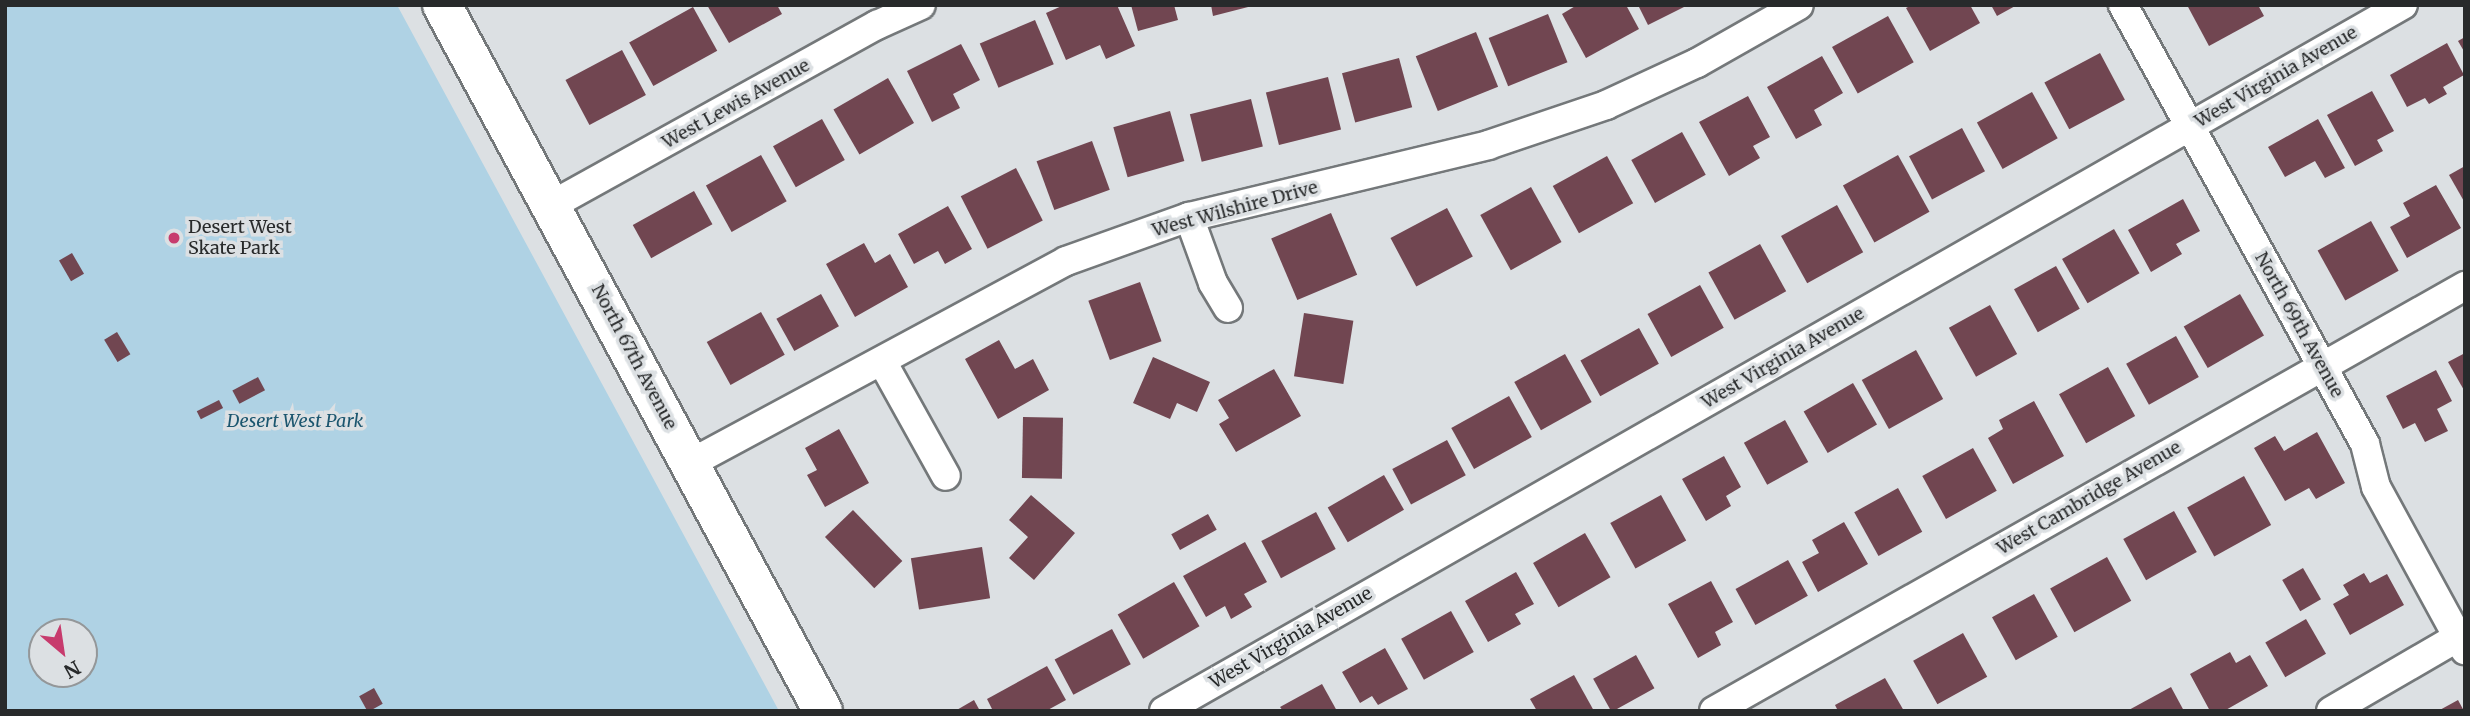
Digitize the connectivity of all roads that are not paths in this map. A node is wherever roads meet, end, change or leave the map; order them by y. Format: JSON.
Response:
{"nodes":[{"id":1,"x":442,"y":5,"type":"edge"},
{"id":2,"x":921,"y":5,"type":"edge"},
{"id":3,"x":1799,"y":5,"type":"edge"},
{"id":4,"x":2123,"y":5,"type":"edge"},
{"id":5,"x":2403,"y":5,"type":"edge"},
{"id":6,"x":2191,"y":126,"type":"junction"},
{"id":7,"x":552,"y":205,"type":"junction"},
{"id":8,"x":1189,"y":217,"type":"junction"},
{"id":9,"x":2465,"y":286,"type":"edge"},
{"id":10,"x":1228,"y":308,"type":"dead end"},
{"id":11,"x":883,"y":363,"type":"junction"},
{"id":12,"x":2321,"y":367,"type":"junction"},
{"id":13,"x":691,"y":463,"type":"junction"},
{"id":14,"x":946,"y":476,"type":"dead end"},
{"id":15,"x":2461,"y":643,"type":"edge"},
{"id":16,"x":823,"y":711,"type":"edge"},
{"id":17,"x":1164,"y":711,"type":"edge"},
{"id":18,"x":1714,"y":711,"type":"edge"},
{"id":19,"x":2331,"y":711,"type":"edge"}],
"edges":[{"from":1,"to":7,"type":"main road","name":"North 67th Avenue"},
{"from":2,"to":7,"type":"street","name":"West Lewis Avenue"},
{"from":3,"to":8,"type":"street","name":"West Wilshire Drive"},
{"from":4,"to":6,"type":"street","name":"North 69th Avenue"},
{"from":5,"to":6,"type":"street","name":"West Virginia Avenue"},
{"from":6,"to":12,"type":"street","name":"North 69th Avenue"},
{"from":6,"to":17,"type":"street","name":"West Virginia Avenue"},
{"from":7,"to":13,"type":"main road","name":"North 67th Avenue"},
{"from":8,"to":10,"type":"street"},
{"from":8,"to":11,"type":"street","name":"West Wilshire Drive"},
{"from":9,"to":12,"type":"street","name":"West Cambridge Avenue"},
{"from":11,"to":13,"type":"street","name":"West Wilshire Drive"},
{"from":11,"to":14,"type":"street"},
{"from":12,"to":15,"type":"street","name":"North 69th Avenue"},
{"from":12,"to":18,"type":"street","name":"West Cambridge Avenue"},
{"from":13,"to":16,"type":"main road","name":"North 67th Avenue"},
{"from":15,"to":19,"type":"street"}]}
